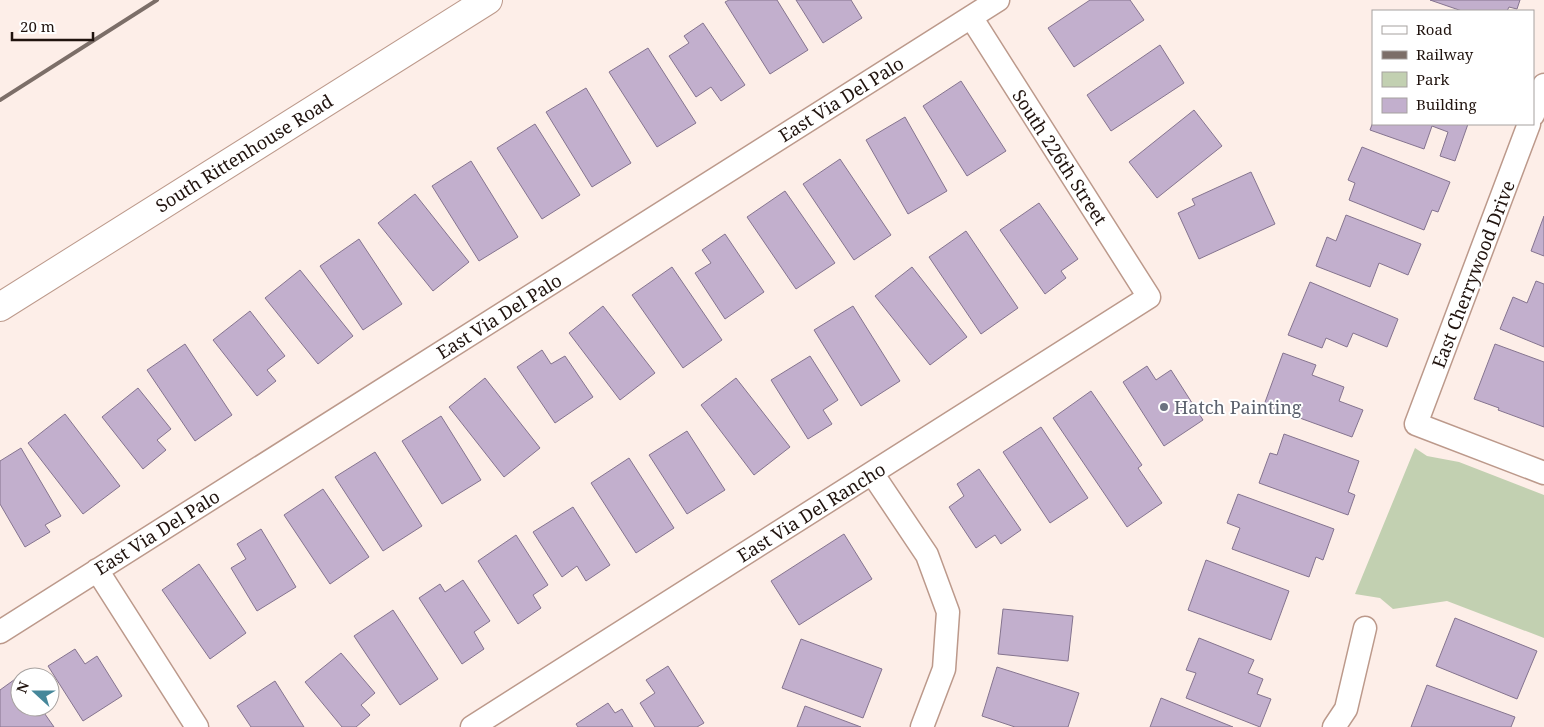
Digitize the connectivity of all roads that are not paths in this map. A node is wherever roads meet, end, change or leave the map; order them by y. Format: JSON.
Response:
{"nodes":[{"id":1,"x":488,"y":0,"type":"edge"},
{"id":2,"x":998,"y":0,"type":"edge"},
{"id":3,"x":971,"y":17,"type":"junction"},
{"id":4,"x":1544,"y":85,"type":"edge"},
{"id":5,"x":1534,"y":112,"type":"edge"},
{"id":6,"x":1529,"y":125,"type":"edge"},
{"id":7,"x":1149,"y":297,"type":"joint"},
{"id":8,"x":0,"y":307,"type":"edge"},
{"id":9,"x":1544,"y":473,"type":"edge"},
{"id":10,"x":872,"y":474,"type":"junction"},
{"id":11,"x":97,"y":570,"type":"junction"},
{"id":12,"x":1365,"y":628,"type":"dead end"},
{"id":13,"x":0,"y":632,"type":"edge"},
{"id":14,"x":197,"y":727,"type":"edge"},
{"id":15,"x":472,"y":727,"type":"edge"},
{"id":16,"x":922,"y":727,"type":"edge"},
{"id":17,"x":1334,"y":727,"type":"edge"}],
"edges":[{"from":1,"to":8,"type":"main road","name":"South Rittenhouse Road"},
{"from":2,"to":3,"type":"street","name":"East Via Del Palo"},
{"from":3,"to":7,"type":"street","name":"South 226th Street"},
{"from":3,"to":11,"type":"street","name":"East Via Del Palo"},
{"from":4,"to":5,"type":"street"},
{"from":6,"to":9,"type":"street","name":"East Cherrywood Drive"},
{"from":7,"to":10,"type":"street","name":"East Via Del Rancho"},
{"from":10,"to":15,"type":"street","name":"East Via Del Rancho"},
{"from":10,"to":16,"type":"street"},
{"from":11,"to":13,"type":"street","name":"East Via Del Palo"},
{"from":11,"to":14,"type":"street"},
{"from":12,"to":17,"type":"street"}]}
